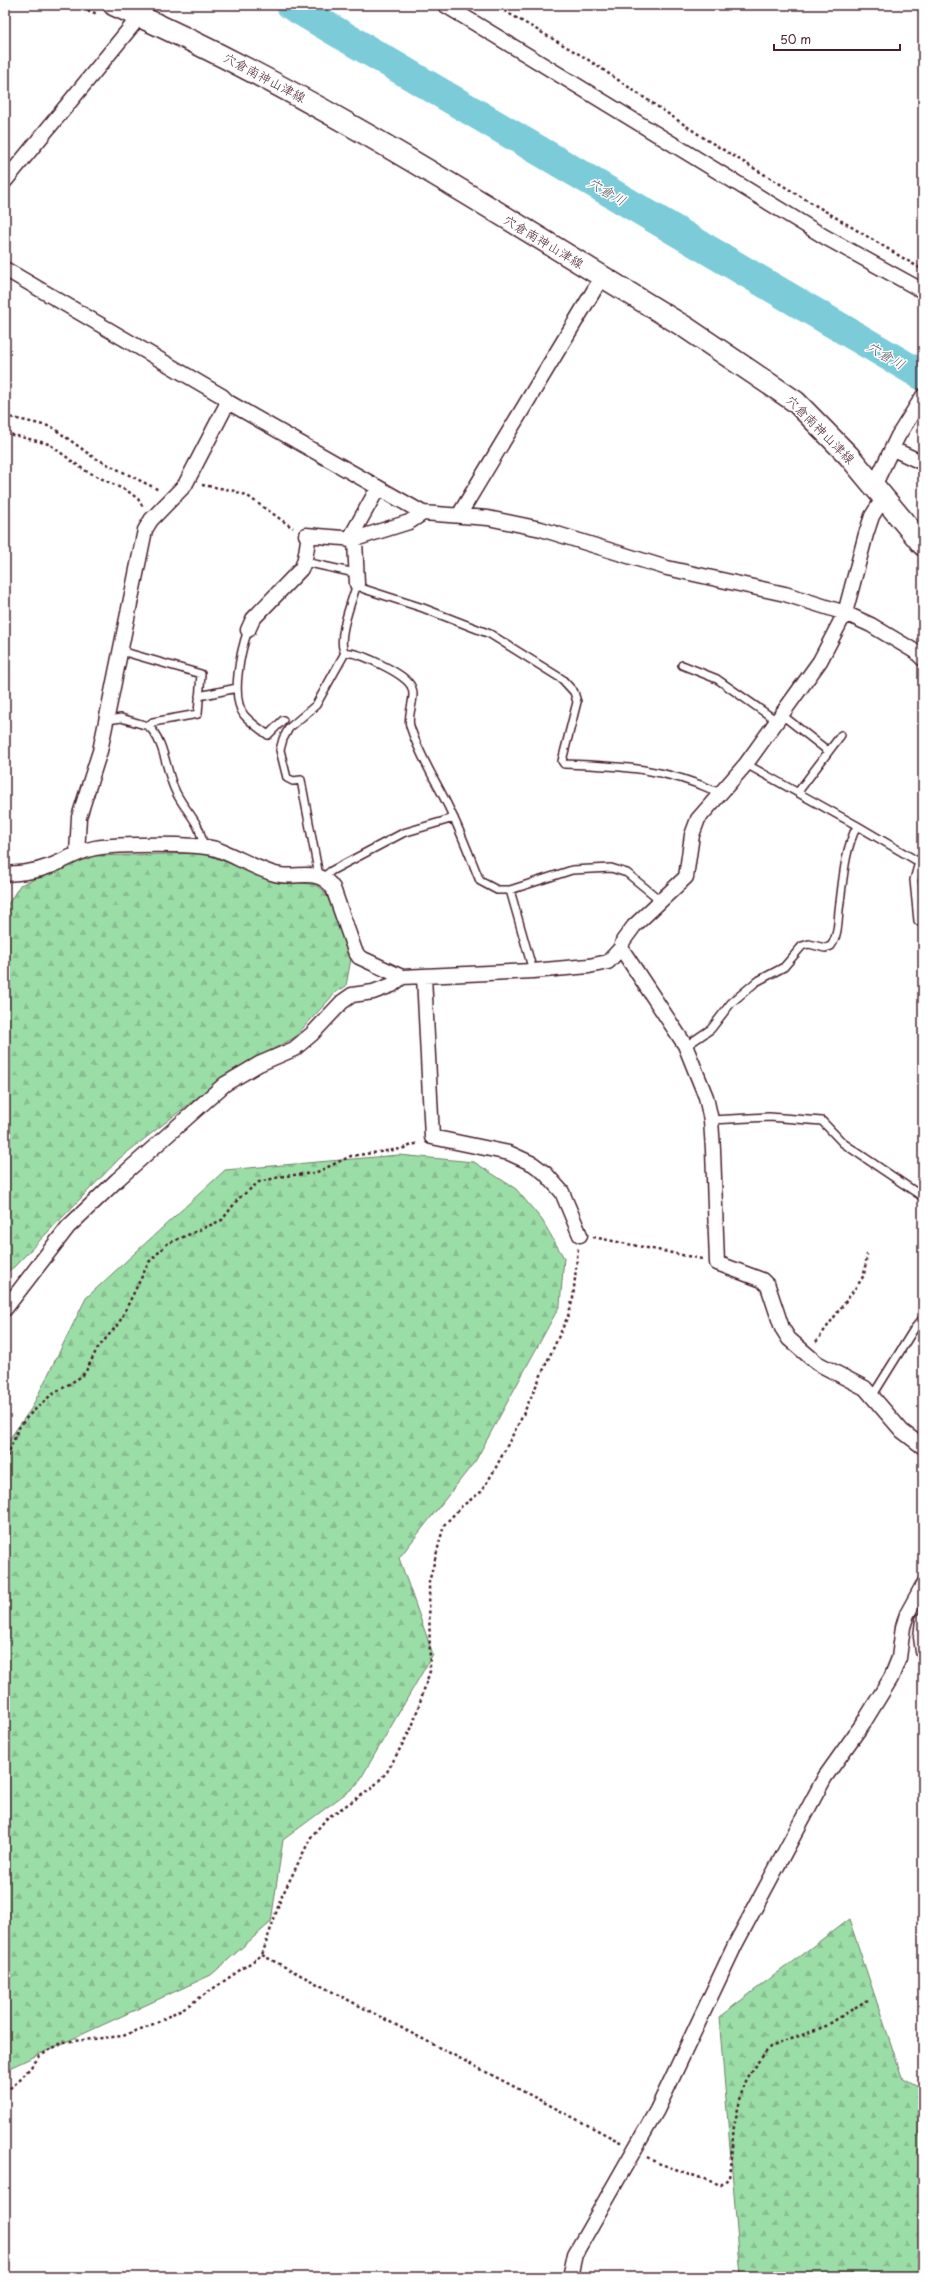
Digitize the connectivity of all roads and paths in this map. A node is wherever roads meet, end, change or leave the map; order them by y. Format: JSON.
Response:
{"nodes":[{"id":1,"x":114,"y":5,"type":"edge"},
{"id":2,"x":445,"y":5,"type":"edge"},
{"id":3,"x":494,"y":5,"type":"edge"},
{"id":4,"x":140,"y":16,"type":"junction"},
{"id":5,"x":5,"y":181,"type":"edge"},
{"id":6,"x":5,"y":269,"type":"edge"},
{"id":7,"x":923,"y":270,"type":"edge"},
{"id":8,"x":602,"y":277,"type":"junction"},
{"id":9,"x":923,"y":291,"type":"edge"},
{"id":10,"x":923,"y":396,"type":"edge"},
{"id":11,"x":228,"y":402,"type":"junction"},
{"id":12,"x":5,"y":416,"type":"edge"},
{"id":13,"x":5,"y":434,"type":"edge"},
{"id":14,"x":896,"y":442,"type":"junction"},
{"id":15,"x":923,"y":463,"type":"edge"},
{"id":16,"x":185,"y":485,"type":"junction"},
{"id":17,"x":378,"y":488,"type":"junction"},
{"id":18,"x":879,"y":491,"type":"junction"},
{"id":19,"x":171,"y":497,"type":"junction"},
{"id":20,"x":423,"y":514,"type":"junction"},
{"id":21,"x":459,"y":515,"type":"junction"},
{"id":22,"x":153,"y":517,"type":"junction"},
{"id":23,"x":307,"y":535,"type":"junction"},
{"id":24,"x":352,"y":539,"type":"junction"},
{"id":25,"x":923,"y":545,"type":"edge"},
{"id":26,"x":305,"y":562,"type":"junction"},
{"id":27,"x":356,"y":578,"type":"junction"},
{"id":28,"x":845,"y":613,"type":"junction"},
{"id":29,"x":248,"y":630,"type":"joint"},
{"id":30,"x":121,"y":652,"type":"junction"},
{"id":31,"x":346,"y":653,"type":"junction"},
{"id":32,"x":923,"y":659,"type":"edge"},
{"id":33,"x":682,"y":665,"type":"dead end"},
{"id":34,"x":237,"y":688,"type":"junction"},
{"id":35,"x":199,"y":696,"type":"junction"},
{"id":36,"x":780,"y":718,"type":"junction"},
{"id":37,"x":108,"y":720,"type":"junction"},
{"id":38,"x":283,"y":720,"type":"dead end"},
{"id":39,"x":148,"y":726,"type":"junction"},
{"id":40,"x":841,"y":735,"type":"dead end"},
{"id":41,"x":828,"y":751,"type":"junction"},
{"id":42,"x":746,"y":764,"type":"junction"},
{"id":43,"x":798,"y":792,"type":"junction"},
{"id":44,"x":720,"y":793,"type":"junction"},
{"id":45,"x":454,"y":818,"type":"junction"},
{"id":46,"x":857,"y":826,"type":"junction"},
{"id":47,"x":203,"y":847,"type":"junction"},
{"id":48,"x":77,"y":854,"type":"junction"},
{"id":49,"x":921,"y":861,"type":"edge"},
{"id":50,"x":5,"y":874,"type":"edge"},
{"id":51,"x":321,"y":877,"type":"junction"},
{"id":52,"x":510,"y":890,"type":"junction"},
{"id":53,"x":660,"y":900,"type":"junction"},
{"id":54,"x":923,"y":924,"type":"edge"},
{"id":55,"x":621,"y":948,"type":"junction"},
{"id":56,"x":533,"y":971,"type":"junction"},
{"id":57,"x":424,"y":976,"type":"junction"},
{"id":58,"x":402,"y":977,"type":"junction"},
{"id":59,"x":686,"y":1046,"type":"junction"},
{"id":60,"x":711,"y":1120,"type":"junction"},
{"id":61,"x":432,"y":1137,"type":"junction"},
{"id":62,"x":923,"y":1197,"type":"edge"},
{"id":63,"x":580,"y":1235,"type":"junction"},
{"id":64,"x":867,"y":1254,"type":"dead end"},
{"id":65,"x":717,"y":1263,"type":"junction"},
{"id":66,"x":5,"y":1309,"type":"edge"},
{"id":67,"x":923,"y":1318,"type":"edge"},
{"id":68,"x":806,"y":1355,"type":"junction"},
{"id":69,"x":873,"y":1395,"type":"junction"},
{"id":70,"x":923,"y":1447,"type":"edge"},
{"id":71,"x":5,"y":1462,"type":"edge"},
{"id":72,"x":923,"y":1585,"type":"edge"},
{"id":73,"x":923,"y":1620,"type":"edge"},
{"id":74,"x":923,"y":1652,"type":"edge"},
{"id":75,"x":262,"y":1955,"type":"junction"},
{"id":76,"x":867,"y":2000,"type":"dead end"},
{"id":77,"x":5,"y":2092,"type":"edge"},
{"id":78,"x":634,"y":2150,"type":"junction"},
{"id":79,"x":570,"y":2277,"type":"edge"}],
"edges":[{"from":1,"to":4,"type":"main road","name":"穴倉南神山津線"},
{"from":2,"to":9,"type":"street"},
{"from":3,"to":7,"type":"path"},
{"from":4,"to":5,"type":"street"},
{"from":4,"to":8,"type":"main road","name":"穴倉南神山津線"},
{"from":6,"to":11,"type":"street"},
{"from":8,"to":18,"type":"main road","name":"穴倉南神山津線"},
{"from":8,"to":21,"type":"street"},
{"from":10,"to":14,"type":"street"},
{"from":11,"to":16,"type":"street"},
{"from":11,"to":17,"type":"street"},
{"from":12,"to":19,"type":"path"},
{"from":13,"to":22,"type":"path"},
{"from":14,"to":15,"type":"street"},
{"from":14,"to":18,"type":"street"},
{"from":16,"to":19,"type":"street"},
{"from":16,"to":23,"type":"path"},
{"from":17,"to":20,"type":"street"},
{"from":17,"to":24,"type":"street"},
{"from":18,"to":25,"type":"main road","name":"穴倉南神山津線"},
{"from":18,"to":28,"type":"street"},
{"from":19,"to":22,"type":"street"},
{"from":20,"to":21,"type":"street"},
{"from":20,"to":24,"type":"street"},
{"from":21,"to":28,"type":"street"},
{"from":22,"to":30,"type":"street"},
{"from":23,"to":24,"type":"street"},
{"from":23,"to":26,"type":"street"},
{"from":24,"to":27,"type":"street"},
{"from":26,"to":27,"type":"lane"},
{"from":26,"to":29,"type":"street"},
{"from":27,"to":31,"type":"lane"},
{"from":27,"to":44,"type":"lane"},
{"from":28,"to":32,"type":"street"},
{"from":28,"to":36,"type":"street"},
{"from":29,"to":34,"type":"lane"},
{"from":30,"to":35,"type":"lane"},
{"from":30,"to":37,"type":"street"},
{"from":31,"to":45,"type":"lane"},
{"from":31,"to":51,"type":"lane"},
{"from":33,"to":36,"type":"lane"},
{"from":34,"to":35,"type":"lane"},
{"from":34,"to":38,"type":"lane"},
{"from":35,"to":39,"type":"lane"},
{"from":36,"to":41,"type":"lane"},
{"from":36,"to":42,"type":"street"},
{"from":37,"to":39,"type":"lane"},
{"from":37,"to":48,"type":"street"},
{"from":39,"to":47,"type":"lane"},
{"from":40,"to":41,"type":"lane"},
{"from":41,"to":43,"type":"lane"},
{"from":42,"to":43,"type":"lane"},
{"from":42,"to":44,"type":"street"},
{"from":43,"to":46,"type":"lane"},
{"from":44,"to":53,"type":"street"},
{"from":45,"to":51,"type":"lane"},
{"from":45,"to":52,"type":"lane"},
{"from":46,"to":49,"type":"lane"},
{"from":46,"to":59,"type":"lane"},
{"from":47,"to":48,"type":"street"},
{"from":47,"to":51,"type":"street"},
{"from":48,"to":50,"type":"street"},
{"from":49,"to":54,"type":"lane"},
{"from":51,"to":58,"type":"street"},
{"from":52,"to":53,"type":"lane"},
{"from":52,"to":56,"type":"lane"},
{"from":53,"to":55,"type":"street"},
{"from":55,"to":56,"type":"street"},
{"from":55,"to":59,"type":"street"},
{"from":56,"to":57,"type":"street"},
{"from":57,"to":58,"type":"street"},
{"from":57,"to":61,"type":"street"},
{"from":58,"to":66,"type":"street"},
{"from":59,"to":60,"type":"street"},
{"from":60,"to":62,"type":"lane"},
{"from":60,"to":65,"type":"street"},
{"from":61,"to":63,"type":"street"},
{"from":61,"to":71,"type":"path"},
{"from":63,"to":65,"type":"path"},
{"from":63,"to":75,"type":"path"},
{"from":64,"to":68,"type":"path"},
{"from":65,"to":68,"type":"street"},
{"from":67,"to":69,"type":"lane"},
{"from":68,"to":69,"type":"street"},
{"from":69,"to":70,"type":"street"},
{"from":72,"to":78,"type":"street"},
{"from":73,"to":74,"type":"street"},
{"from":75,"to":77,"type":"path"},
{"from":75,"to":78,"type":"path"},
{"from":76,"to":78,"type":"path"},
{"from":78,"to":79,"type":"street"}]}
